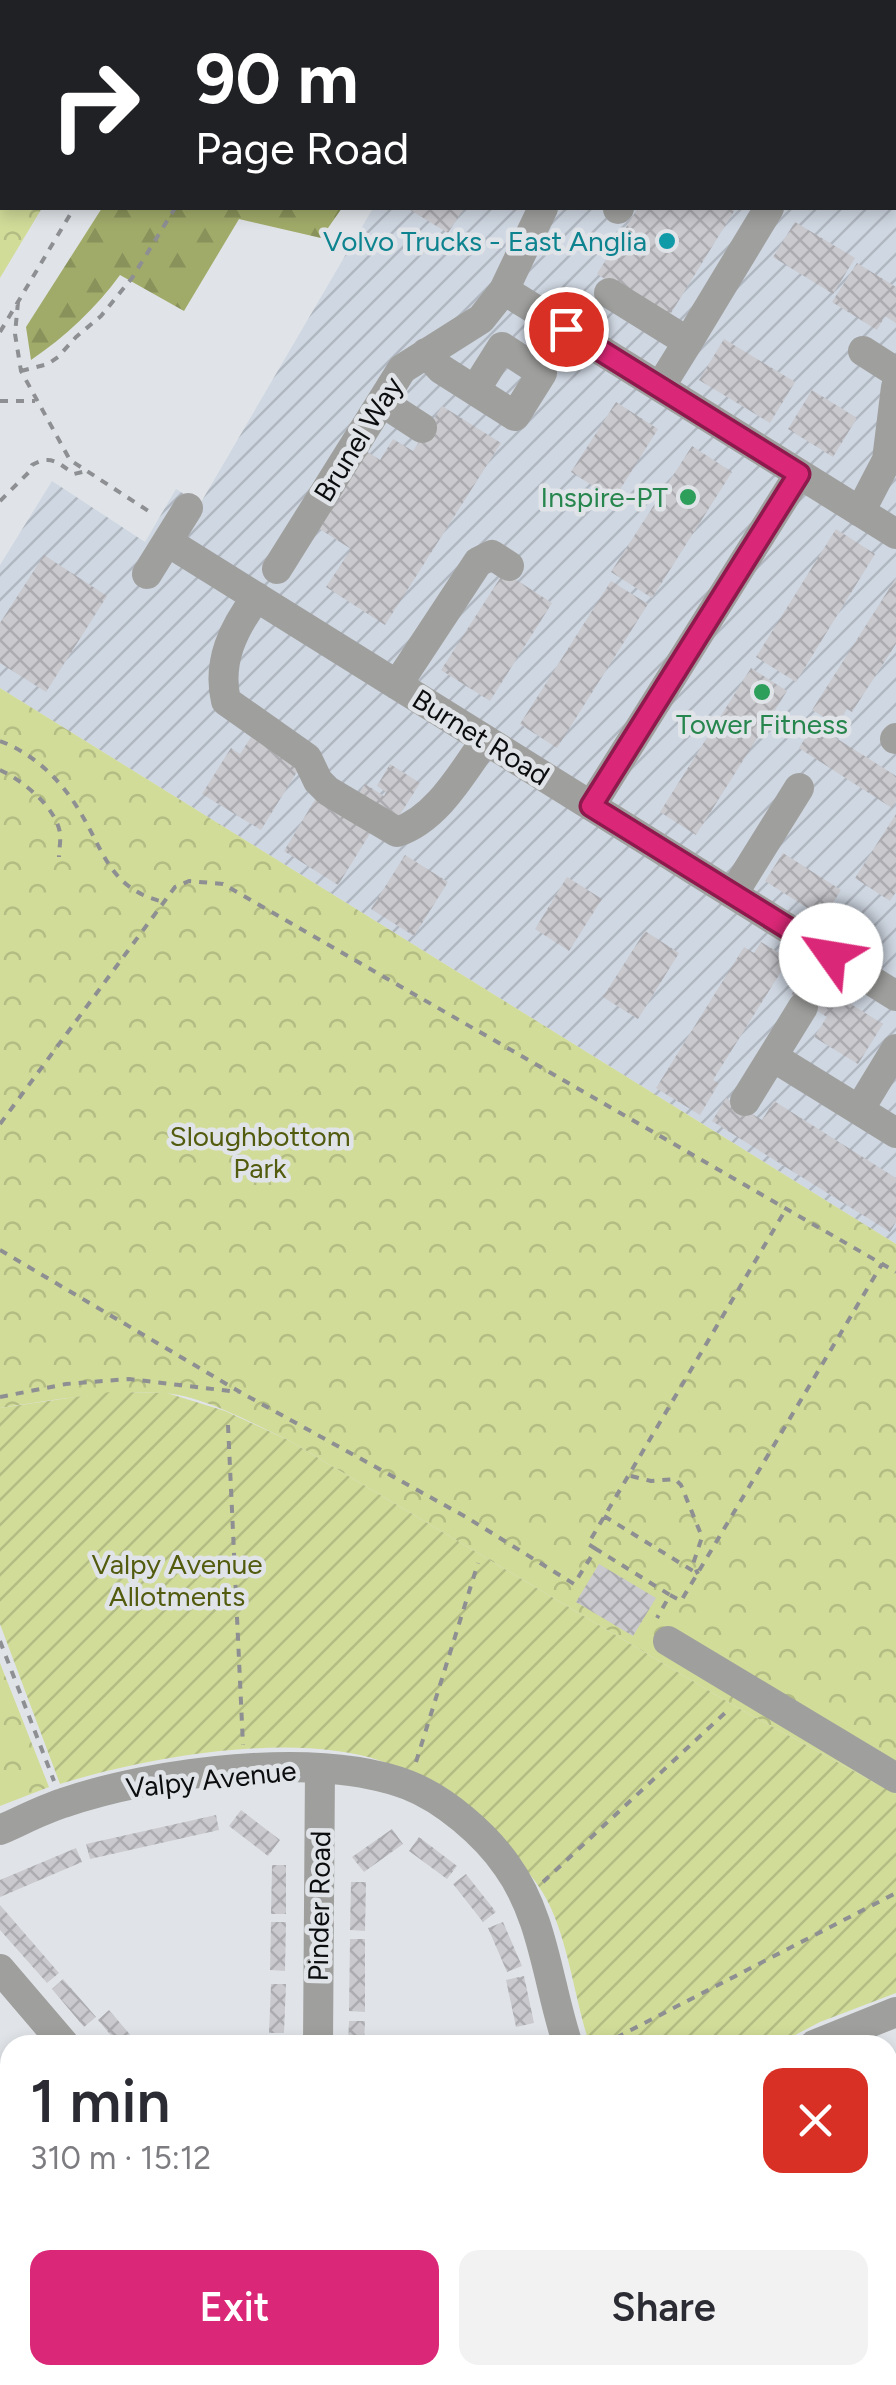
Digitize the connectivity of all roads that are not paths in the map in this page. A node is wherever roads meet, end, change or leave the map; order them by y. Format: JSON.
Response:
{"nodes":[{"id":1,"x":542,"y":210,"type":"edge"},
{"id":2,"x":769,"y":210,"type":"edge"},
{"id":3,"x":504,"y":290,"type":"junction"},
{"id":4,"x":609,"y":294,"type":"dead end"},
{"id":5,"x":688,"y":342,"type":"junction"},
{"id":6,"x":863,"y":351,"type":"dead end"},
{"id":7,"x":426,"y":353,"type":"junction"},
{"id":8,"x":896,"y":372,"type":"edge"},
{"id":9,"x":660,"y":388,"type":"junction"},
{"id":10,"x":896,"y":388,"type":"edge"},
{"id":11,"x":475,"y":390,"type":"dead end"},
{"id":12,"x":382,"y":402,"type":"junction"},
{"id":13,"x":422,"y":428,"type":"dead end"},
{"id":14,"x":799,"y":474,"type":"junction"},
{"id":15,"x":860,"y":512,"type":"junction"},
{"id":16,"x":896,"y":534,"type":"edge"},
{"id":17,"x":509,"y":566,"type":"dead end"},
{"id":18,"x":277,"y":568,"type":"dead end"},
{"id":19,"x":147,"y":574,"type":"dead end"},
{"id":20,"x":257,"y":597,"type":"junction"},
{"id":21,"x":397,"y":686,"type":"junction"},
{"id":22,"x":484,"y":740,"type":"junction"},
{"id":23,"x":799,"y":788,"type":"dead end"},
{"id":24,"x":591,"y":806,"type":"junction"},
{"id":25,"x":733,"y":894,"type":"junction"},
{"id":26,"x":896,"y":996,"type":"edge"},
{"id":27,"x":804,"y":1008,"type":"dead end"},
{"id":28,"x":896,"y":1049,"type":"edge"},
{"id":29,"x":785,"y":1064,"type":"junction"},
{"id":30,"x":745,"y":1101,"type":"dead end"},
{"id":31,"x":859,"y":1110,"type":"junction"},
{"id":32,"x":896,"y":1133,"type":"edge"},
{"id":33,"x":668,"y":1641,"type":"road end"},
{"id":34,"x":320,"y":1768,"type":"junction"},
{"id":35,"x":896,"y":1778,"type":"edge"},
{"id":36,"x":0,"y":1830,"type":"edge"},
{"id":37,"x":0,"y":1969,"type":"edge"},
{"id":38,"x":896,"y":2012,"type":"edge"},
{"id":39,"x":56,"y":2035,"type":"edge"},
{"id":40,"x":318,"y":2035,"type":"edge"},
{"id":41,"x":565,"y":2035,"type":"edge"},
{"id":42,"x":839,"y":2035,"type":"edge"}],
"edges":[{"from":1,"to":3,"type":"street","name":"Brunel Way"},
{"from":2,"to":5,"type":"street"},
{"from":3,"to":7,"type":"street","name":"Brunel Way"},
{"from":3,"to":9,"type":"street"},
{"from":4,"to":5,"type":"street"},
{"from":5,"to":9,"type":"street"},
{"from":6,"to":8,"type":"street"},
{"from":7,"to":11,"type":"street"},
{"from":7,"to":12,"type":"street","name":"Brunel Way"},
{"from":9,"to":14,"type":"street"},
{"from":10,"to":15,"type":"street"},
{"from":12,"to":13,"type":"street"},
{"from":12,"to":18,"type":"street","name":"Brunel Way"},
{"from":14,"to":15,"type":"street"},
{"from":14,"to":24,"type":"street"},
{"from":15,"to":16,"type":"street"},
{"from":17,"to":21,"type":"street"},
{"from":19,"to":20,"type":"street","name":"Burnet Road"},
{"from":20,"to":21,"type":"street","name":"Burnet Road"},
{"from":20,"to":22,"type":"street"},
{"from":21,"to":22,"type":"street","name":"Burnet Road"},
{"from":22,"to":24,"type":"street","name":"Burnet Road"},
{"from":23,"to":25,"type":"street"},
{"from":24,"to":25,"type":"street","name":"Burnet Road"},
{"from":25,"to":26,"type":"street","name":"Burnet Road"},
{"from":27,"to":29,"type":"street"},
{"from":28,"to":31,"type":"street"},
{"from":29,"to":30,"type":"street"},
{"from":29,"to":31,"type":"street"},
{"from":31,"to":32,"type":"street"},
{"from":33,"to":35,"type":"street"},
{"from":34,"to":36,"type":"street","name":"Valpy Avenue"},
{"from":34,"to":40,"type":"street","name":"Pinder Road"},
{"from":34,"to":41,"type":"street","name":"Valpy Avenue"},
{"from":37,"to":39,"type":"street"},
{"from":38,"to":42,"type":"street"}]}
